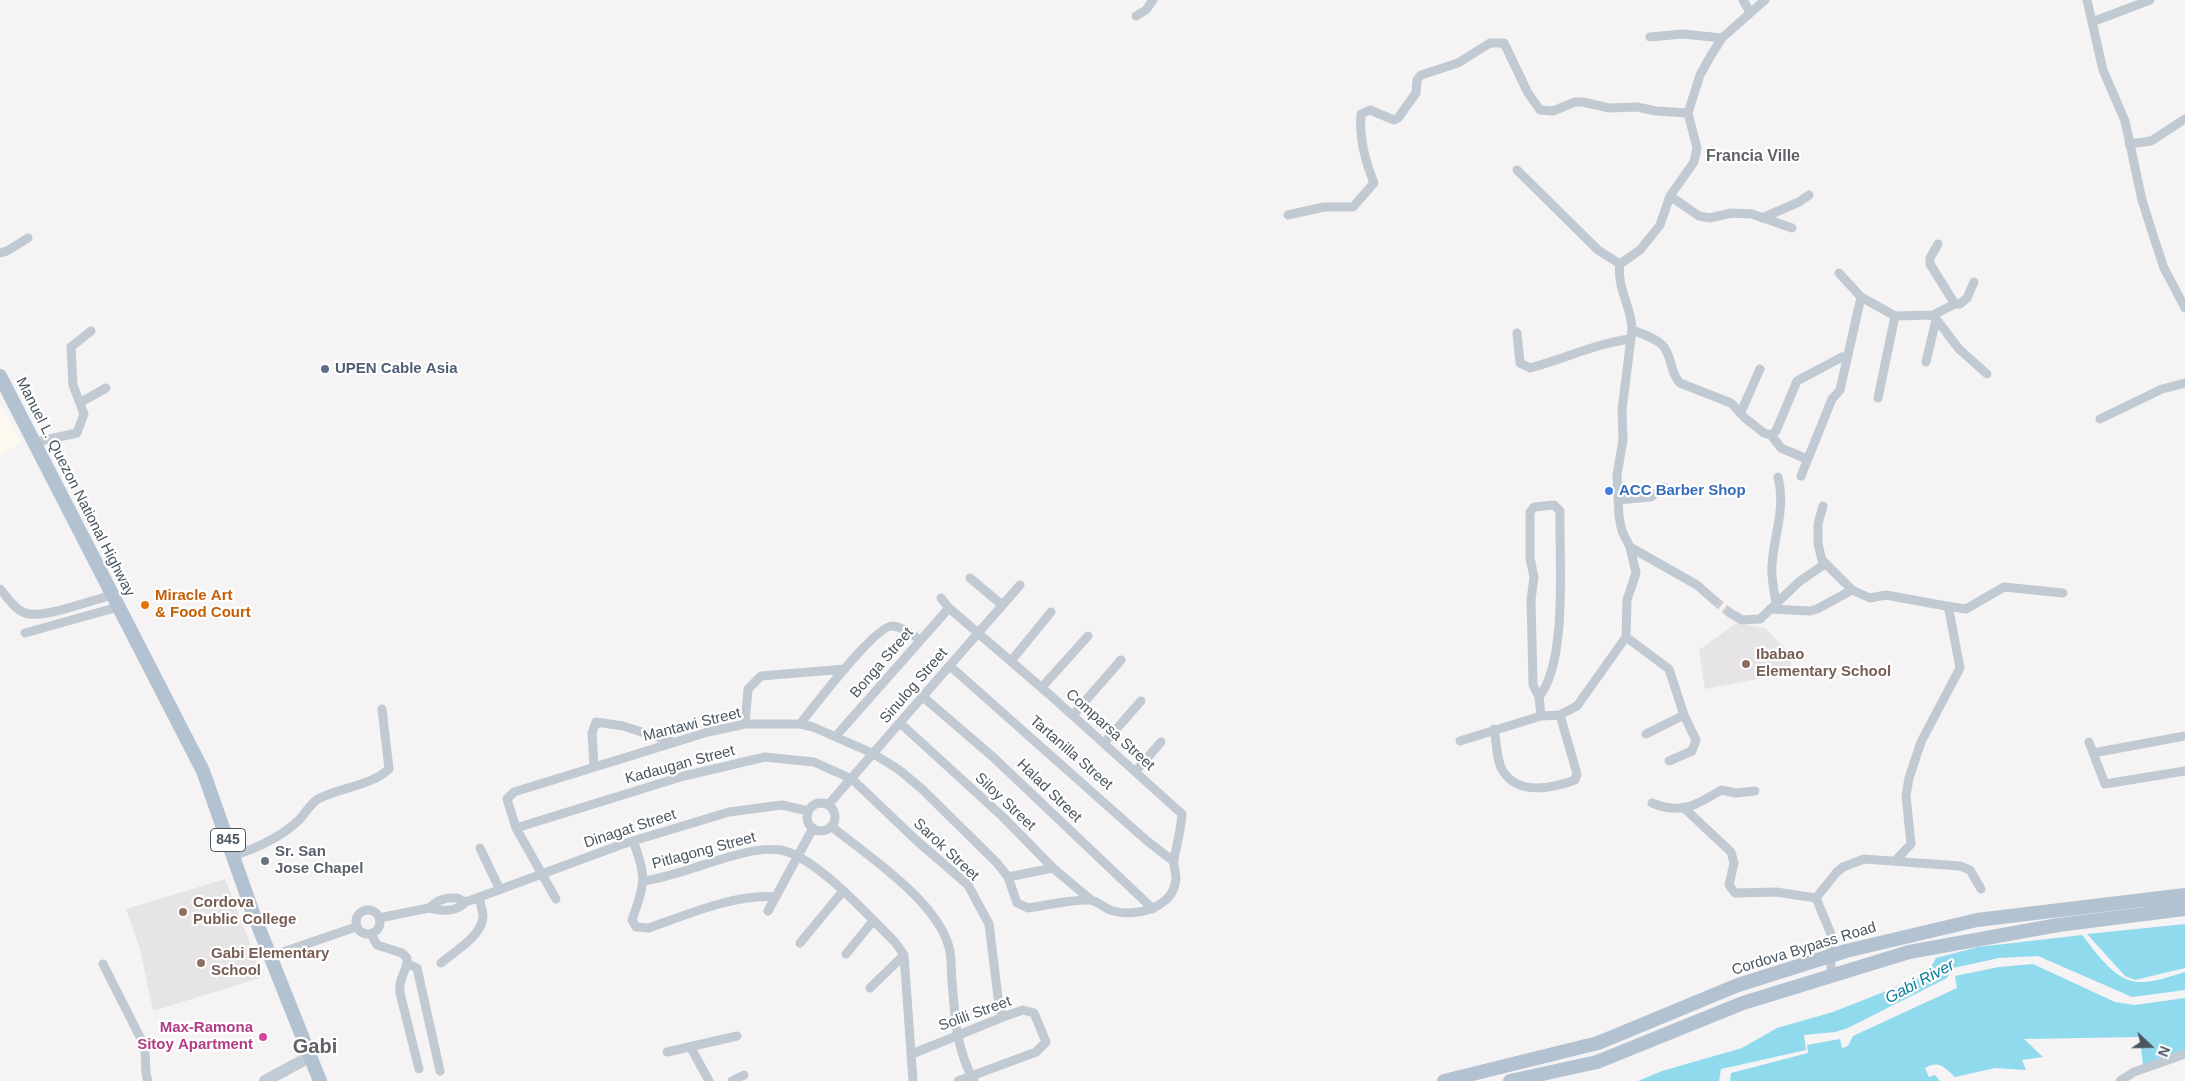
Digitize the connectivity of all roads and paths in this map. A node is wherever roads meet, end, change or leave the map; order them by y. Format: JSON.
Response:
{"nodes":[{"id":1,"x":1153,"y":0,"type":"edge"},
{"id":2,"x":1743,"y":0,"type":"edge"},
{"id":3,"x":1765,"y":0,"type":"edge"},
{"id":4,"x":2086,"y":0,"type":"edge"},
{"id":5,"x":2150,"y":0,"type":"edge"},
{"id":6,"x":1750,"y":12,"type":"junction"},
{"id":7,"x":1136,"y":16,"type":"dead end"},
{"id":8,"x":2092,"y":22,"type":"junction"},
{"id":9,"x":1650,"y":37,"type":"dead end"},
{"id":10,"x":1722,"y":38,"type":"junction"},
{"id":11,"x":1688,"y":113,"type":"junction"},
{"id":12,"x":2185,"y":119,"type":"edge"},
{"id":13,"x":2129,"y":144,"type":"junction"},
{"id":14,"x":1517,"y":170,"type":"dead end"},
{"id":15,"x":1809,"y":194,"type":"dead end"},
{"id":16,"x":1670,"y":196,"type":"junction"},
{"id":17,"x":1288,"y":215,"type":"dead end"},
{"id":18,"x":1762,"y":218,"type":"junction"},
{"id":19,"x":1792,"y":228,"type":"dead end"},
{"id":20,"x":28,"y":238,"type":"dead end"},
{"id":21,"x":1938,"y":244,"type":"dead end"},
{"id":22,"x":0,"y":253,"type":"edge"},
{"id":23,"x":1620,"y":264,"type":"junction"},
{"id":24,"x":1839,"y":273,"type":"dead end"},
{"id":25,"x":1974,"y":282,"type":"dead end"},
{"id":26,"x":1861,"y":298,"type":"junction"},
{"id":27,"x":1955,"y":304,"type":"junction"},
{"id":28,"x":2185,"y":307,"type":"edge"},
{"id":29,"x":1894,"y":316,"type":"junction"},
{"id":30,"x":1934,"y":318,"type":"junction"},
{"id":31,"x":91,"y":331,"type":"dead end"},
{"id":32,"x":1517,"y":333,"type":"dead end"},
{"id":33,"x":1632,"y":334,"type":"junction"},
{"id":34,"x":1848,"y":356,"type":"junction"},
{"id":35,"x":1926,"y":362,"type":"dead end"},
{"id":36,"x":1760,"y":369,"type":"dead end"},
{"id":37,"x":1987,"y":374,"type":"dead end"},
{"id":38,"x":0,"y":376,"type":"edge"},
{"id":39,"x":2185,"y":383,"type":"edge"},
{"id":40,"x":106,"y":388,"type":"dead end"},
{"id":41,"x":1878,"y":398,"type":"dead end"},
{"id":42,"x":81,"y":402,"type":"junction"},
{"id":43,"x":1741,"y":412,"type":"junction"},
{"id":44,"x":2100,"y":419,"type":"dead end"},
{"id":45,"x":1771,"y":435,"type":"junction"},
{"id":46,"x":36,"y":442,"type":"junction"},
{"id":47,"x":1807,"y":459,"type":"junction"},
{"id":48,"x":1801,"y":476,"type":"dead end"},
{"id":49,"x":1778,"y":477,"type":"dead end"},
{"id":50,"x":1664,"y":488,"type":"dead end"},
{"id":51,"x":1618,"y":500,"type":"junction"},
{"id":52,"x":1824,"y":506,"type":"dead end"},
{"id":53,"x":1630,"y":547,"type":"junction"},
{"id":54,"x":1825,"y":564,"type":"junction"},
{"id":55,"x":970,"y":578,"type":"dead end"},
{"id":56,"x":1020,"y":585,"type":"dead end"},
{"id":57,"x":0,"y":589,"type":"edge"},
{"id":58,"x":1852,"y":590,"type":"junction"},
{"id":59,"x":2063,"y":592,"type":"dead end"},
{"id":60,"x":941,"y":598,"type":"dead end"},
{"id":61,"x":1714,"y":600,"type":"tunnel mouth"},
{"id":62,"x":115,"y":601,"type":"junction"},
{"id":63,"x":1002,"y":605,"type":"junction"},
{"id":64,"x":1773,"y":606,"type":"junction"},
{"id":65,"x":1946,"y":606,"type":"junction"},
{"id":66,"x":949,"y":608,"type":"junction"},
{"id":67,"x":1051,"y":612,"type":"dead end"},
{"id":68,"x":1730,"y":613,"type":"tunnel mouth"},
{"id":69,"x":978,"y":632,"type":"junction"},
{"id":70,"x":25,"y":633,"type":"dead end"},
{"id":71,"x":1088,"y":636,"type":"dead end"},
{"id":72,"x":1626,"y":637,"type":"junction"},
{"id":73,"x":920,"y":640,"type":"junction"},
{"id":74,"x":1122,"y":660,"type":"dead end"},
{"id":75,"x":1011,"y":661,"type":"junction"},
{"id":76,"x":950,"y":666,"type":"junction"},
{"id":77,"x":844,"y":669,"type":"junction"},
{"id":78,"x":1042,"y":687,"type":"junction"},
{"id":79,"x":922,"y":696,"type":"junction"},
{"id":80,"x":1539,"y":697,"type":"junction"},
{"id":81,"x":1141,"y":701,"type":"dead end"},
{"id":82,"x":382,"y":709,"type":"dead end"},
{"id":83,"x":1073,"y":715,"type":"junction"},
{"id":84,"x":1560,"y":715,"type":"junction"},
{"id":85,"x":1684,"y":715,"type":"junction"},
{"id":86,"x":1541,"y":716,"type":"junction"},
{"id":87,"x":900,"y":723,"type":"junction"},
{"id":88,"x":745,"y":724,"type":"junction"},
{"id":89,"x":800,"y":724,"type":"junction"},
{"id":90,"x":1494,"y":730,"type":"junction"},
{"id":91,"x":1646,"y":734,"type":"dead end"},
{"id":92,"x":836,"y":736,"type":"junction"},
{"id":93,"x":2185,"y":736,"type":"edge"},
{"id":94,"x":1460,"y":741,"type":"dead end"},
{"id":95,"x":673,"y":742,"type":"junction"},
{"id":96,"x":1161,"y":742,"type":"dead end"},
{"id":97,"x":2089,"y":742,"type":"dead end"},
{"id":98,"x":1104,"y":743,"type":"junction"},
{"id":99,"x":872,"y":753,"type":"junction"},
{"id":100,"x":2093,"y":754,"type":"junction"},
{"id":101,"x":1669,"y":761,"type":"dead end"},
{"id":102,"x":594,"y":767,"type":"junction"},
{"id":103,"x":1136,"y":771,"type":"junction"},
{"id":104,"x":2185,"y":771,"type":"edge"},
{"id":105,"x":852,"y":778,"type":"junction"},
{"id":106,"x":1755,"y":791,"type":"dead end"},
{"id":107,"x":1652,"y":803,"type":"dead end"},
{"id":108,"x":828,"y":805,"type":"junction"},
{"id":109,"x":1683,"y":807,"type":"junction"},
{"id":110,"x":808,"y":811,"type":"junction"},
{"id":111,"x":831,"y":826,"type":"junction"},
{"id":112,"x":516,"y":828,"type":"junction"},
{"id":113,"x":813,"y":828,"type":"junction"},
{"id":114,"x":633,"y":840,"type":"junction"},
{"id":115,"x":480,"y":848,"type":"dead end"},
{"id":116,"x":233,"y":856,"type":"junction"},
{"id":117,"x":798,"y":858,"type":"junction"},
{"id":118,"x":1173,"y":861,"type":"junction"},
{"id":119,"x":1895,"y":861,"type":"junction"},
{"id":120,"x":1053,"y":868,"type":"junction"},
{"id":121,"x":540,"y":873,"type":"junction"},
{"id":122,"x":1008,"y":877,"type":"junction"},
{"id":123,"x":644,"y":881,"type":"junction"},
{"id":124,"x":1981,"y":889,"type":"dead end"},
{"id":125,"x":500,"y":890,"type":"junction"},
{"id":126,"x":843,"y":891,"type":"junction"},
{"id":127,"x":2185,"y":895,"type":"edge"},
{"id":128,"x":479,"y":897,"type":"junction"},
{"id":129,"x":776,"y":897,"type":"junction"},
{"id":130,"x":1816,"y":898,"type":"junction"},
{"id":131,"x":556,"y":899,"type":"dead end"},
{"id":132,"x":1091,"y":900,"type":"junction"},
{"id":133,"x":1153,"y":909,"type":"junction"},
{"id":134,"x":2185,"y":909,"type":"edge"},
{"id":135,"x":768,"y":912,"type":"dead end"},
{"id":136,"x":379,"y":918,"type":"junction"},
{"id":137,"x":873,"y":921,"type":"junction"},
{"id":138,"x":356,"y":927,"type":"junction"},
{"id":139,"x":371,"y":934,"type":"junction"},
{"id":140,"x":800,"y":943,"type":"dead end"},
{"id":141,"x":846,"y":954,"type":"dead end"},
{"id":142,"x":904,"y":955,"type":"junction"},
{"id":143,"x":271,"y":956,"type":"junction"},
{"id":144,"x":1831,"y":956,"type":"junction"},
{"id":145,"x":441,"y":963,"type":"dead end"},
{"id":146,"x":103,"y":964,"type":"dead end"},
{"id":147,"x":408,"y":964,"type":"junction"},
{"id":148,"x":1831,"y":976,"type":"junction"},
{"id":149,"x":870,"y":988,"type":"dead end"},
{"id":150,"x":1003,"y":1016,"type":"junction"},
{"id":151,"x":956,"y":1034,"type":"junction"},
{"id":152,"x":737,"y":1036,"type":"dead end"},
{"id":153,"x":691,"y":1048,"type":"junction"},
{"id":154,"x":668,"y":1052,"type":"dead end"},
{"id":155,"x":912,"y":1054,"type":"junction"},
{"id":156,"x":2185,"y":1054,"type":"edge"},
{"id":157,"x":311,"y":1056,"type":"junction"},
{"id":158,"x":419,"y":1069,"type":"dead end"},
{"id":159,"x":440,"y":1071,"type":"dead end"},
{"id":160,"x":744,"y":1075,"type":"dead end"},
{"id":161,"x":972,"y":1078,"type":"edge"},
{"id":162,"x":148,"y":1081,"type":"edge"},
{"id":163,"x":265,"y":1081,"type":"edge"},
{"id":164,"x":320,"y":1081,"type":"edge"},
{"id":165,"x":709,"y":1081,"type":"edge"},
{"id":166,"x":732,"y":1081,"type":"edge"},
{"id":167,"x":913,"y":1081,"type":"edge"},
{"id":168,"x":958,"y":1081,"type":"edge"},
{"id":169,"x":1444,"y":1081,"type":"edge"},
{"id":170,"x":1510,"y":1081,"type":"edge"},
{"id":171,"x":2121,"y":1081,"type":"edge"}],
"edges":[{"from":1,"to":7,"type":"street"},
{"from":2,"to":6,"type":"street"},
{"from":3,"to":6,"type":"street"},
{"from":4,"to":8,"type":"street"},
{"from":5,"to":8,"type":"street"},
{"from":6,"to":10,"type":"street"},
{"from":8,"to":13,"type":"street"},
{"from":9,"to":10,"type":"street"},
{"from":10,"to":11,"type":"street"},
{"from":11,"to":16,"type":"street"},
{"from":11,"to":17,"type":"street"},
{"from":12,"to":13,"type":"street"},
{"from":13,"to":28,"type":"street"},
{"from":14,"to":23,"type":"street"},
{"from":15,"to":18,"type":"street"},
{"from":16,"to":18,"type":"street"},
{"from":16,"to":23,"type":"street"},
{"from":18,"to":19,"type":"street"},
{"from":20,"to":22,"type":"street"},
{"from":21,"to":27,"type":"street"},
{"from":23,"to":33,"type":"street"},
{"from":24,"to":26,"type":"street"},
{"from":25,"to":27,"type":"street"},
{"from":26,"to":29,"type":"street"},
{"from":26,"to":34,"type":"street"},
{"from":27,"to":30,"type":"street"},
{"from":29,"to":30,"type":"street"},
{"from":29,"to":41,"type":"street"},
{"from":30,"to":35,"type":"street"},
{"from":30,"to":37,"type":"street"},
{"from":31,"to":42,"type":"street"},
{"from":32,"to":33,"type":"street"},
{"from":33,"to":43,"type":"street"},
{"from":33,"to":51,"type":"street"},
{"from":34,"to":45,"type":"street"},
{"from":34,"to":47,"type":"street"},
{"from":36,"to":43,"type":"street"},
{"from":38,"to":46,"type":"main road","name":"Manuel L. Quezon National Highway","number":"845"},
{"from":39,"to":44,"type":"street"},
{"from":40,"to":42,"type":"street"},
{"from":42,"to":46,"type":"street"},
{"from":43,"to":45,"type":"street"},
{"from":45,"to":47,"type":"street"},
{"from":46,"to":62,"type":"main road","name":"Manuel L. Quezon National Highway","number":"845"},
{"from":47,"to":48,"type":"street"},
{"from":49,"to":64,"type":"street"},
{"from":50,"to":51,"type":"street"},
{"from":51,"to":53,"type":"street"},
{"from":52,"to":54,"type":"street"},
{"from":53,"to":61,"type":"street"},
{"from":53,"to":72,"type":"street"},
{"from":54,"to":58,"type":"street"},
{"from":54,"to":64,"type":"street"},
{"from":55,"to":63,"type":"street"},
{"from":56,"to":63,"type":"street","name":"Sinulog Street"},
{"from":57,"to":62,"type":"street"},
{"from":58,"to":64,"type":"street"},
{"from":58,"to":65,"type":"street"},
{"from":59,"to":65,"type":"street"},
{"from":60,"to":66,"type":"street","name":"Comparsa Street"},
{"from":62,"to":70,"type":"street"},
{"from":62,"to":116,"type":"main road","name":"Manuel L. Quezon National Highway","number":"845"},
{"from":63,"to":69,"type":"street","name":"Sinulog Street"},
{"from":64,"to":68,"type":"street"},
{"from":65,"to":119,"type":"street"},
{"from":66,"to":69,"type":"street","name":"Comparsa Street"},
{"from":66,"to":73,"type":"street","name":"Bonga Street"},
{"from":67,"to":75,"type":"street"},
{"from":69,"to":75,"type":"street","name":"Comparsa Street"},
{"from":69,"to":76,"type":"street","name":"Sinulog Street"},
{"from":71,"to":78,"type":"street"},
{"from":72,"to":84,"type":"street"},
{"from":72,"to":85,"type":"street"},
{"from":73,"to":77,"type":"street"},
{"from":73,"to":92,"type":"street","name":"Bonga Street"},
{"from":74,"to":83,"type":"street"},
{"from":75,"to":78,"type":"street","name":"Comparsa Street"},
{"from":76,"to":79,"type":"street","name":"Sinulog Street"},
{"from":76,"to":118,"type":"street","name":"Tartanilla Street"},
{"from":77,"to":88,"type":"street"},
{"from":77,"to":89,"type":"street"},
{"from":78,"to":83,"type":"street","name":"Comparsa Street"},
{"from":79,"to":87,"type":"street","name":"Sinulog Street"},
{"from":79,"to":133,"type":"street","name":"Halad Street"},
{"from":80,"to":80,"type":"street"},
{"from":80,"to":86,"type":"street"},
{"from":81,"to":98,"type":"street"},
{"from":82,"to":116,"type":"street"},
{"from":83,"to":98,"type":"street","name":"Comparsa Street"},
{"from":84,"to":86,"type":"street"},
{"from":84,"to":90,"type":"street"},
{"from":85,"to":91,"type":"street"},
{"from":85,"to":101,"type":"street"},
{"from":86,"to":90,"type":"street"},
{"from":87,"to":99,"type":"street","name":"Sinulog Street"},
{"from":87,"to":120,"type":"street","name":"Siloy Street"},
{"from":88,"to":89,"type":"street","name":"Mantawi Street"},
{"from":88,"to":95,"type":"street","name":"Mantawi Street"},
{"from":89,"to":92,"type":"street","name":"Mantawi Street"},
{"from":90,"to":94,"type":"street"},
{"from":92,"to":99,"type":"street","name":"Mantawi Street"},
{"from":93,"to":100,"type":"street"},
{"from":95,"to":102,"type":"street","name":"Mantawi Street"},
{"from":95,"to":102,"type":"street"},
{"from":96,"to":103,"type":"street"},
{"from":97,"to":100,"type":"street"},
{"from":98,"to":103,"type":"street","name":"Comparsa Street"},
{"from":99,"to":105,"type":"street","name":"Sinulog Street"},
{"from":99,"to":122,"type":"street","name":"Mantawi Street"},
{"from":100,"to":104,"type":"street"},
{"from":102,"to":112,"type":"street","name":"Mantawi Street"},
{"from":103,"to":118,"type":"street","name":"Comparsa Street"},
{"from":105,"to":108,"type":"street","name":"Sinulog Street"},
{"from":105,"to":112,"type":"street","name":"Kadaugan Street"},
{"from":105,"to":150,"type":"street","name":"Sarok Street"},
{"from":106,"to":109,"type":"street"},
{"from":107,"to":109,"type":"street"},
{"from":108,"to":110,"type":"street"},
{"from":108,"to":111,"type":"street"},
{"from":109,"to":130,"type":"street"},
{"from":110,"to":113,"type":"street"},
{"from":110,"to":114,"type":"street","name":"Dinagat Street"},
{"from":111,"to":113,"type":"street"},
{"from":111,"to":151,"type":"street"},
{"from":112,"to":121,"type":"street","name":"Mantawi Street"},
{"from":113,"to":117,"type":"street"},
{"from":114,"to":121,"type":"street","name":"Dinagat Street"},
{"from":114,"to":123,"type":"street"},
{"from":115,"to":125,"type":"street"},
{"from":116,"to":143,"type":"main road","name":"Manuel L. Quezon National Highway","number":"845"},
{"from":117,"to":123,"type":"street","name":"Pitlagong Street"},
{"from":117,"to":126,"type":"street","name":"Pitlagong Street"},
{"from":117,"to":129,"type":"street"},
{"from":118,"to":133,"type":"street","name":"Comparsa Street"},
{"from":119,"to":124,"type":"street"},
{"from":119,"to":130,"type":"street"},
{"from":120,"to":122,"type":"street"},
{"from":120,"to":132,"type":"street","name":"Siloy Street"},
{"from":121,"to":125,"type":"street","name":"Dinagat Street"},
{"from":121,"to":131,"type":"street","name":"Mantawi Street"},
{"from":122,"to":132,"type":"street"},
{"from":123,"to":129,"type":"street"},
{"from":125,"to":128,"type":"street","name":"Dinagat Street"},
{"from":126,"to":137,"type":"street","name":"Pitlagong Street"},
{"from":126,"to":140,"type":"street"},
{"from":127,"to":144,"type":"main road","name":"Cordova Bypass Road"},
{"from":128,"to":136,"type":"street","name":"Dinagat Street"},
{"from":128,"to":145,"type":"street"},
{"from":129,"to":135,"type":"street"},
{"from":130,"to":144,"type":"street"},
{"from":132,"to":133,"type":"street","name":"Siloy Street"},
{"from":134,"to":148,"type":"main road"},
{"from":136,"to":138,"type":"street"},
{"from":136,"to":139,"type":"street"},
{"from":137,"to":141,"type":"street"},
{"from":137,"to":142,"type":"street","name":"Pitlagong Street"},
{"from":138,"to":139,"type":"street"},
{"from":138,"to":143,"type":"street"},
{"from":139,"to":147,"type":"street"},
{"from":142,"to":149,"type":"street"},
{"from":142,"to":155,"type":"street"},
{"from":143,"to":157,"type":"main road","name":"Manuel L. Quezon National Highway","number":"845"},
{"from":144,"to":148,"type":"street"},
{"from":144,"to":169,"type":"main road","name":"Cordova Bypass Road"},
{"from":146,"to":162,"type":"street"},
{"from":147,"to":158,"type":"street"},
{"from":147,"to":159,"type":"street"},
{"from":148,"to":170,"type":"main road"},
{"from":150,"to":151,"type":"street","name":"Solili Street"},
{"from":150,"to":161,"type":"street","name":"Solili Street"},
{"from":151,"to":155,"type":"street","name":"Solili Street"},
{"from":151,"to":161,"type":"street"},
{"from":152,"to":153,"type":"street"},
{"from":153,"to":154,"type":"street"},
{"from":153,"to":165,"type":"street"},
{"from":155,"to":167,"type":"street"},
{"from":156,"to":171,"type":"street"},
{"from":157,"to":163,"type":"street"},
{"from":157,"to":164,"type":"main road","name":"Manuel L. Quezon National Highway","number":"845"},
{"from":160,"to":166,"type":"street"},
{"from":161,"to":168,"type":"street"}]}
